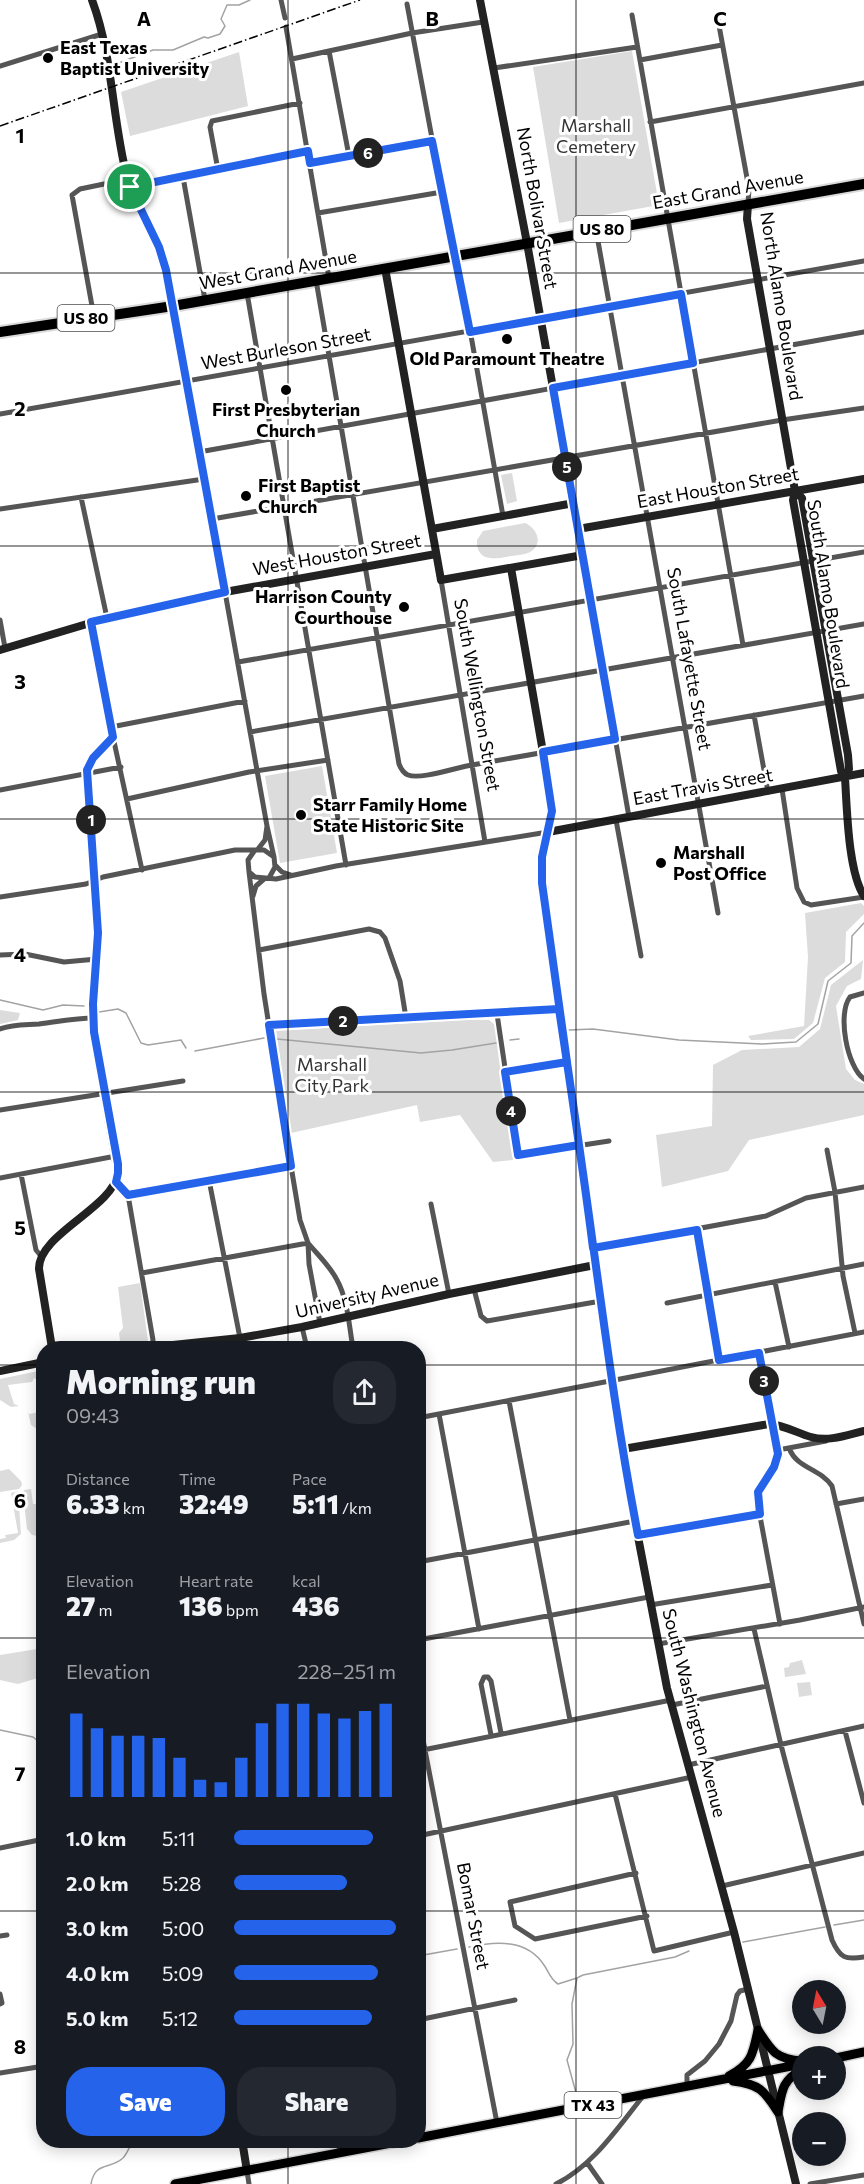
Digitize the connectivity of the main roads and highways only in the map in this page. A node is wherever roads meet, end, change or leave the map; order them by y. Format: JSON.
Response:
{"nodes":[{"id":1,"x":864,"y":184,"type":"edge"},
{"id":2,"x":456,"y":255,"type":"joint"},
{"id":3,"x":0,"y":332,"type":"edge"},
{"id":4,"x":864,"y":2052,"type":"edge"},
{"id":5,"x":846,"y":2056,"type":"edge"},
{"id":6,"x":792,"y":2062,"type":"edge"},
{"id":7,"x":792,"y":2067,"type":"edge"},
{"id":8,"x":792,"y":2075,"type":"edge"},
{"id":9,"x":722,"y":2080,"type":"junction"},
{"id":10,"x":426,"y":2136,"type":"edge"},
{"id":11,"x":366,"y":2148,"type":"edge"},
{"id":12,"x":175,"y":2184,"type":"edge"}],
"edges":[{"from":1,"to":2,"type":"highway","name":"East Grand Avenue","number":"US 80"},
{"from":2,"to":3,"type":"highway","name":"West Grand Avenue","number":"US 80"},
{"from":4,"to":5,"type":"main road"},
{"from":6,"to":9,"type":"main road"},
{"from":7,"to":9,"type":"main road","number":"TX 43"},
{"from":8,"to":9,"type":"main road"},
{"from":9,"to":10,"type":"main road","number":"TX 43"},
{"from":11,"to":12,"type":"main road"}]}
